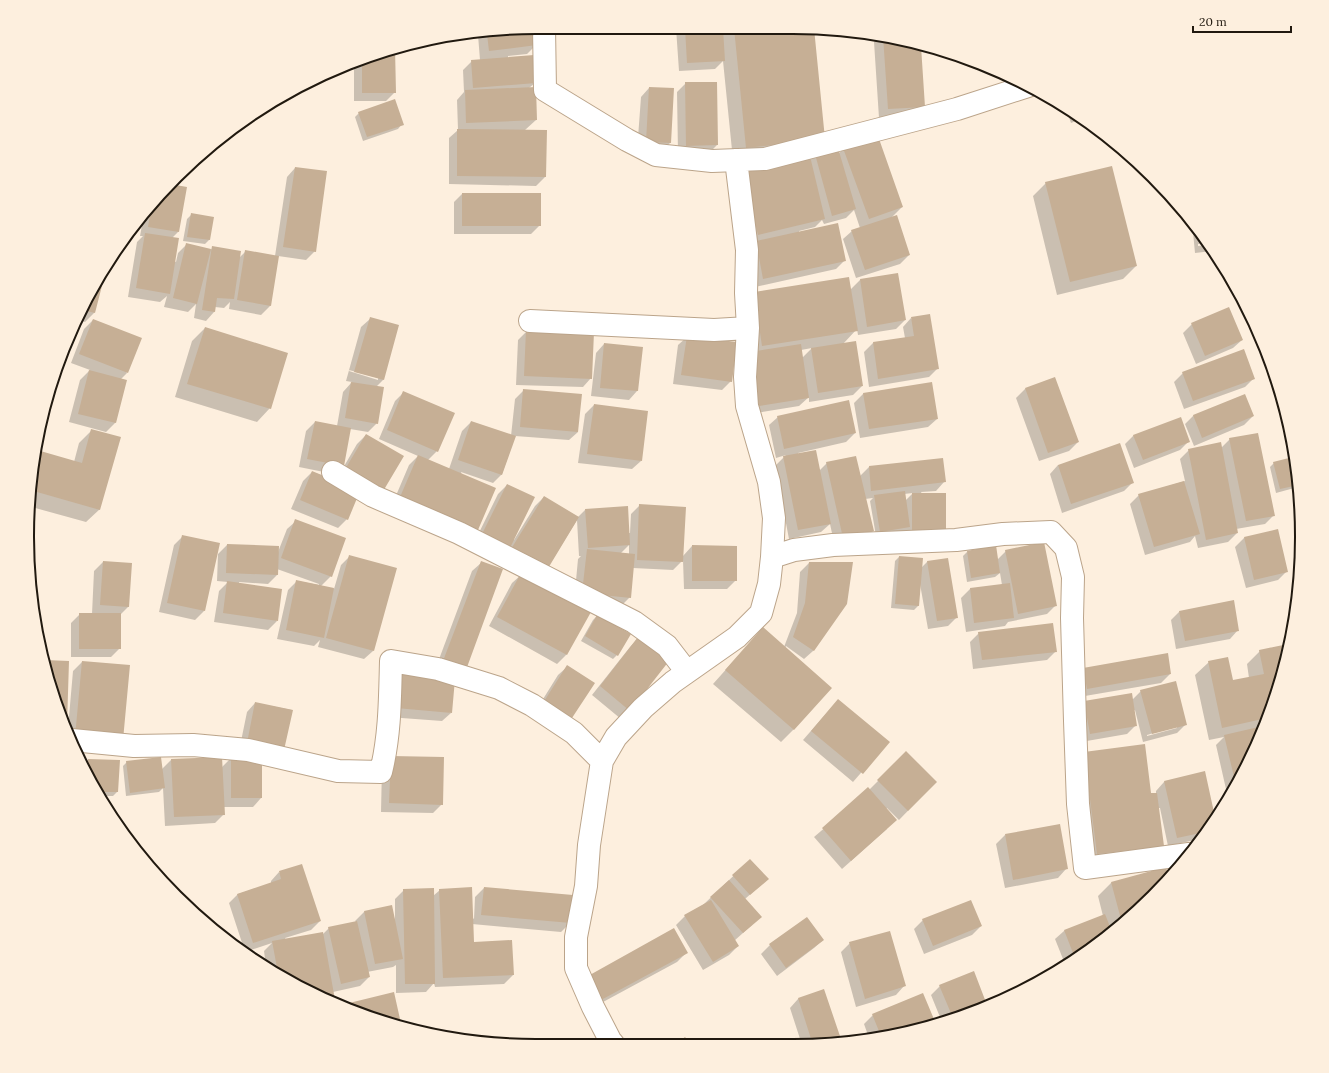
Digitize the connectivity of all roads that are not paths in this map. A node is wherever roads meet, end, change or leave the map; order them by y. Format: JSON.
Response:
{"nodes":[{"id":1,"x":544,"y":34,"type":"edge"},
{"id":2,"x":1020,"y":89,"type":"edge"},
{"id":3,"x":736,"y":160,"type":"junction"},
{"id":4,"x":530,"y":321,"type":"dead end"},
{"id":5,"x":748,"y":328,"type":"junction"},
{"id":6,"x":333,"y":472,"type":"dead end"},
{"id":7,"x":772,"y":557,"type":"junction"},
{"id":8,"x":687,"y":672,"type":"junction"},
{"id":9,"x":77,"y":741,"type":"edge"},
{"id":10,"x":602,"y":761,"type":"junction"},
{"id":11,"x":1180,"y":855,"type":"edge"},
{"id":12,"x":609,"y":1039,"type":"edge"}],
"edges":[{"from":1,"to":3,"type":"street"},
{"from":2,"to":3,"type":"street"},
{"from":3,"to":5,"type":"street"},
{"from":4,"to":5,"type":"street"},
{"from":5,"to":7,"type":"street"},
{"from":6,"to":8,"type":"street"},
{"from":7,"to":8,"type":"street"},
{"from":7,"to":11,"type":"street"},
{"from":8,"to":10,"type":"street"},
{"from":9,"to":10,"type":"street"},
{"from":10,"to":12,"type":"street"}]}
